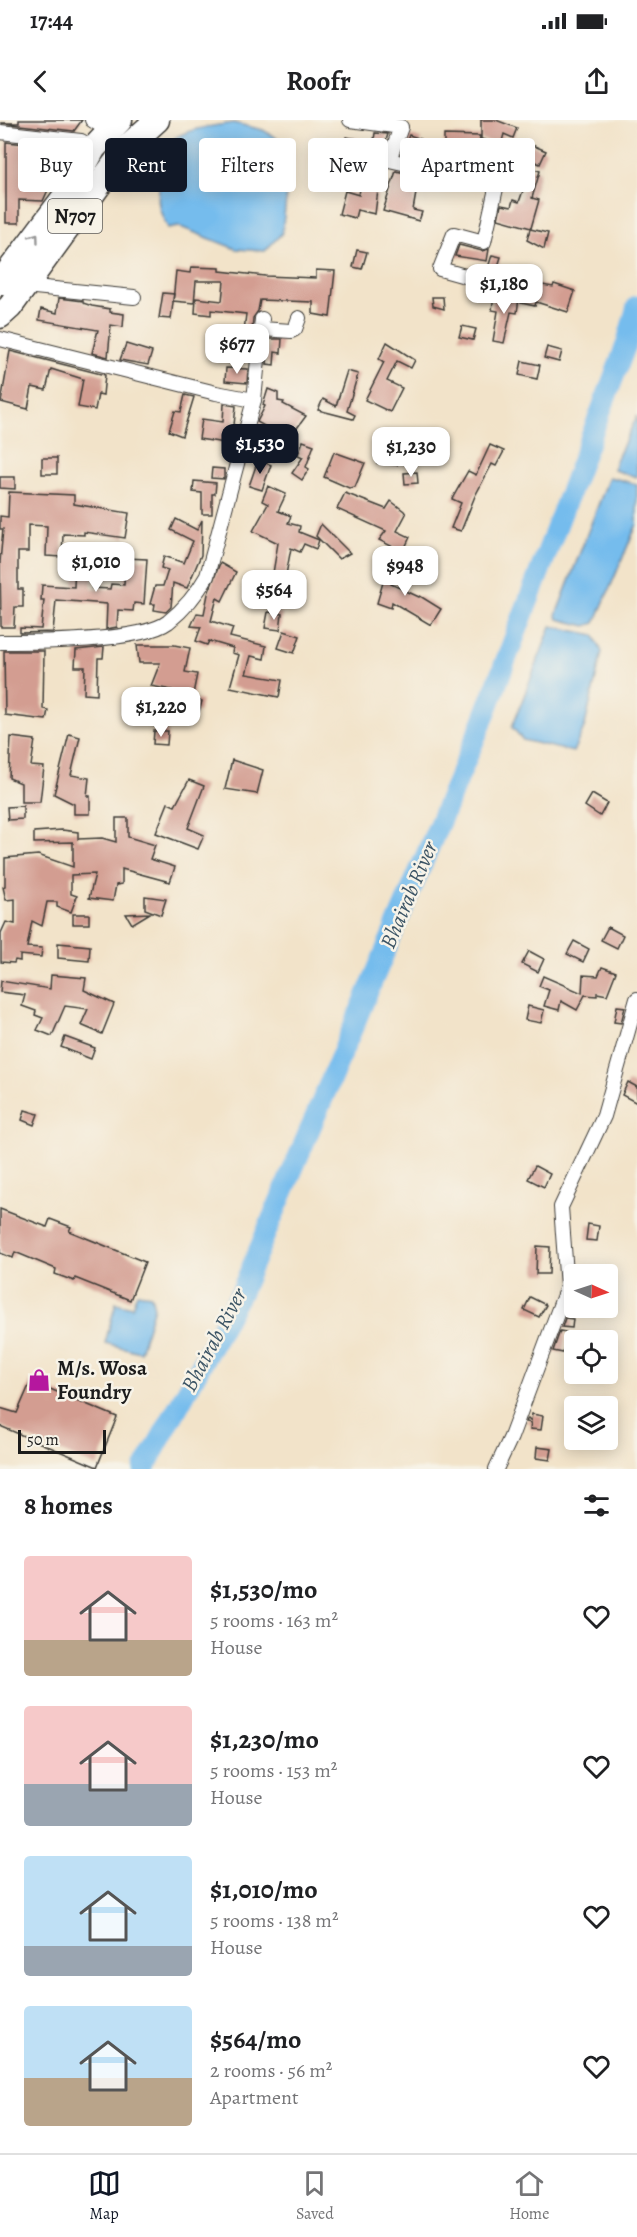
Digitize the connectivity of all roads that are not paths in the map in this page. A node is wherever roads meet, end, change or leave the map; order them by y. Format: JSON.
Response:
{"nodes":[{"id":1,"x":157,"y":120,"type":"edge"},
{"id":2,"x":350,"y":120,"type":"edge"},
{"id":3,"x":104,"y":130,"type":"edge"},
{"id":4,"x":0,"y":132,"type":"edge"},
{"id":5,"x":483,"y":281,"type":"dead end"},
{"id":6,"x":0,"y":283,"type":"edge"},
{"id":7,"x":25,"y":286,"type":"junction"},
{"id":8,"x":134,"y":297,"type":"dead end"},
{"id":9,"x":0,"y":316,"type":"edge"},
{"id":10,"x":299,"y":318,"type":"dead end"},
{"id":11,"x":0,"y":339,"type":"edge"},
{"id":12,"x":254,"y":400,"type":"junction"},
{"id":13,"x":0,"y":642,"type":"edge"},
{"id":14,"x":637,"y":999,"type":"edge"},
{"id":15,"x":496,"y":1469,"type":"edge"}],
"edges":[{"from":1,"to":7,"type":"highway","number":"N707"},
{"from":2,"to":5,"type":"street"},
{"from":3,"to":4,"type":"street"},
{"from":6,"to":3,"type":"highway","number":"N707","one_way":true},
{"from":7,"to":8,"type":"street"},
{"from":7,"to":9,"type":"highway","number":"N707"},
{"from":10,"to":12,"type":"street"},
{"from":11,"to":12,"type":"street"},
{"from":12,"to":13,"type":"street"},
{"from":14,"to":15,"type":"street"}]}
